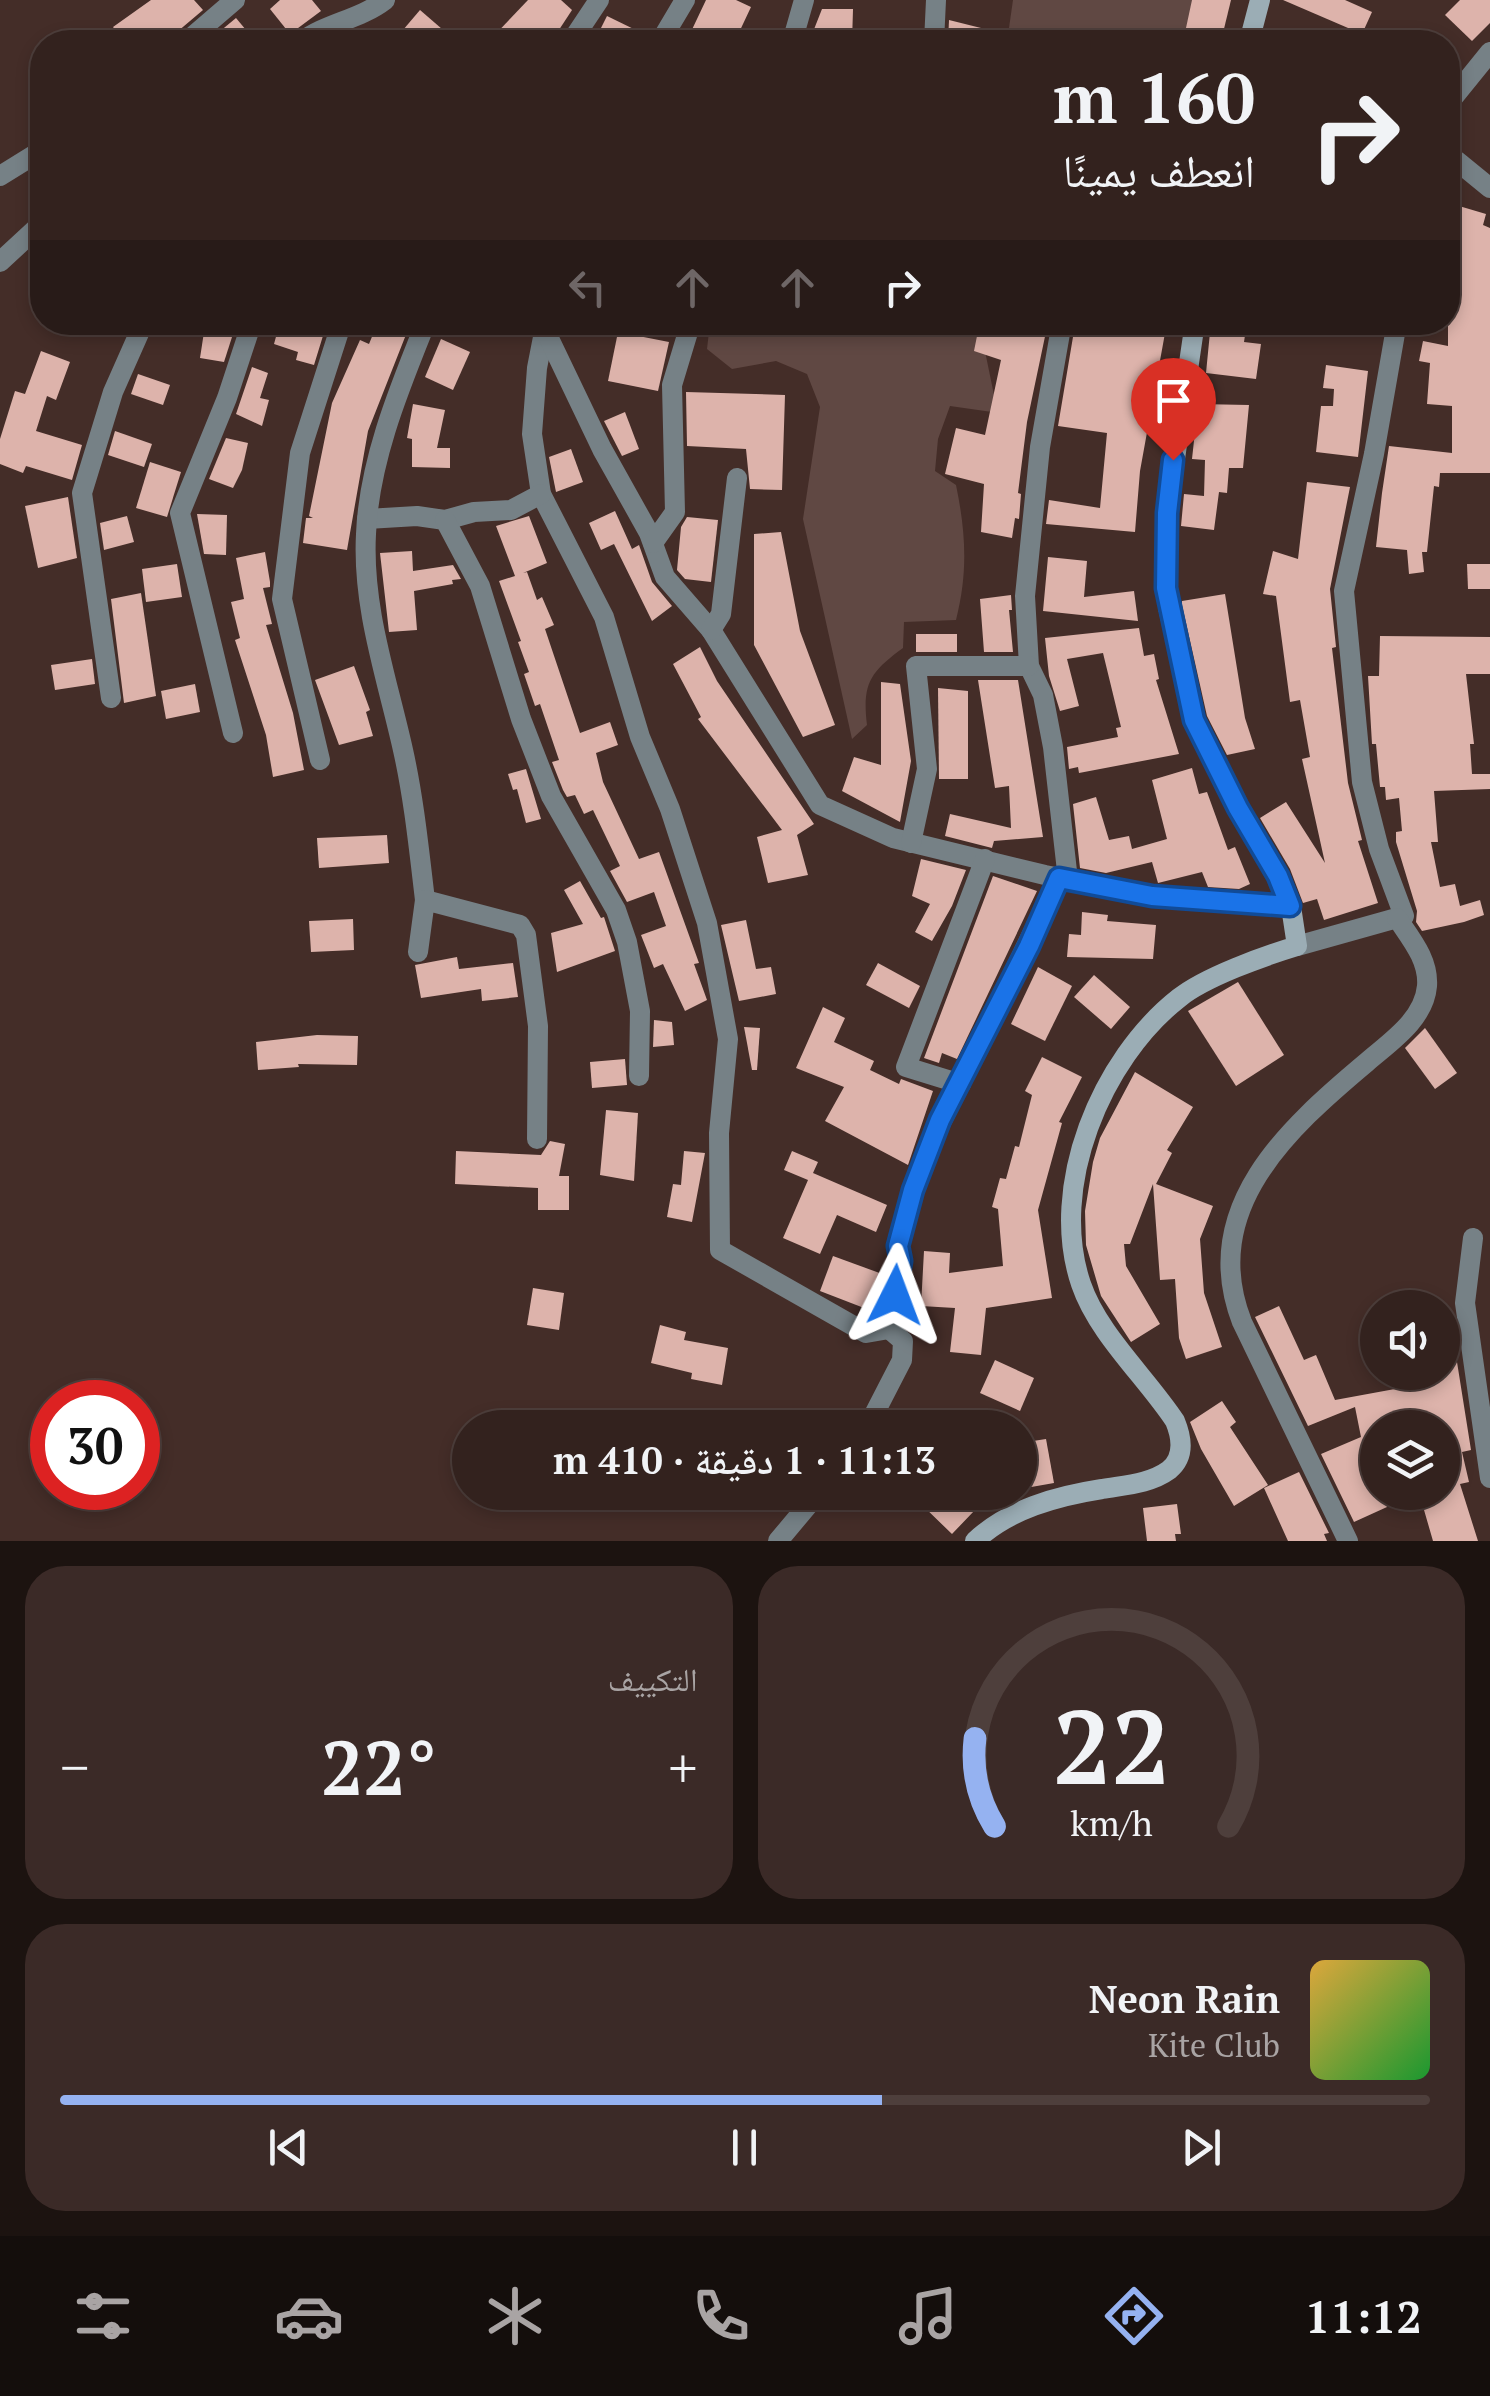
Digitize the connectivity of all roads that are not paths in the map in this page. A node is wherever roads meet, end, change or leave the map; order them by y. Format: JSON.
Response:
{"nodes":[{"id":1,"x":235,"y":0,"type":"edge"},
{"id":2,"x":385,"y":0,"type":"edge"},
{"id":3,"x":685,"y":0,"type":"edge"},
{"id":4,"x":804,"y":0,"type":"edge"},
{"id":5,"x":936,"y":0,"type":"edge"},
{"id":6,"x":1260,"y":0,"type":"edge"},
{"id":7,"x":592,"y":3,"type":"edge"},
{"id":8,"x":200,"y":30,"type":"edge"},
{"id":9,"x":323,"y":30,"type":"edge"},
{"id":10,"x":578,"y":30,"type":"edge"},
{"id":11,"x":667,"y":30,"type":"edge"},
{"id":12,"x":795,"y":30,"type":"edge"},
{"id":13,"x":935,"y":30,"type":"edge"},
{"id":14,"x":1252,"y":30,"type":"edge"},
{"id":15,"x":1490,"y":52,"type":"edge"},
{"id":16,"x":1460,"y":89,"type":"edge"},
{"id":17,"x":30,"y":157,"type":"edge"},
{"id":18,"x":1460,"y":164,"type":"edge"},
{"id":19,"x":0,"y":176,"type":"edge"},
{"id":20,"x":1490,"y":188,"type":"edge"},
{"id":21,"x":30,"y":234,"type":"edge"},
{"id":22,"x":0,"y":262,"type":"edge"},
{"id":23,"x":138,"y":335,"type":"edge"},
{"id":24,"x":248,"y":335,"type":"edge"},
{"id":25,"x":338,"y":335,"type":"edge"},
{"id":26,"x":421,"y":335,"type":"edge"},
{"id":27,"x":543,"y":335,"type":"edge"},
{"id":28,"x":549,"y":335,"type":"edge"},
{"id":29,"x":688,"y":335,"type":"edge"},
{"id":30,"x":1060,"y":335,"type":"edge"},
{"id":31,"x":1193,"y":335,"type":"edge"},
{"id":32,"x":1395,"y":335,"type":"edge"},
{"id":33,"x":737,"y":478,"type":"dead end"},
{"id":34,"x":541,"y":494,"type":"junction"},
{"id":35,"x":367,"y":519,"type":"junction"},
{"id":36,"x":446,"y":520,"type":"junction"},
{"id":37,"x":653,"y":543,"type":"junction"},
{"id":38,"x":711,"y":630,"type":"junction"},
{"id":39,"x":1029,"y":666,"type":"junction"},
{"id":40,"x":111,"y":698,"type":"dead end"},
{"id":41,"x":233,"y":733,"type":"dead end"},
{"id":42,"x":320,"y":760,"type":"dead end"},
{"id":43,"x":911,"y":843,"type":"junction"},
{"id":44,"x":985,"y":859,"type":"junction"},
{"id":45,"x":1063,"y":879,"type":"junction"},
{"id":46,"x":425,"y":900,"type":"junction"},
{"id":47,"x":1290,"y":906,"type":"junction"},
{"id":48,"x":1396,"y":918,"type":"junction"},
{"id":49,"x":1296,"y":946,"type":"junction"},
{"id":50,"x":418,"y":952,"type":"dead end"},
{"id":51,"x":640,"y":1076,"type":"dead end"},
{"id":52,"x":961,"y":1084,"type":"junction"},
{"id":53,"x":538,"y":1139,"type":"dead end"},
{"id":54,"x":1473,"y":1238,"type":"dead end"},
{"id":55,"x":889,"y":1329,"type":"junction"},
{"id":56,"x":876,"y":1410,"type":"edge"},
{"id":57,"x":1490,"y":1478,"type":"edge"},
{"id":58,"x":803,"y":1510,"type":"edge"},
{"id":59,"x":778,"y":1541,"type":"edge"},
{"id":60,"x":975,"y":1541,"type":"edge"},
{"id":61,"x":1348,"y":1541,"type":"edge"}],
"edges":[{"from":1,"to":8,"type":"street"},
{"from":2,"to":9,"type":"street"},
{"from":3,"to":11,"type":"street"},
{"from":4,"to":12,"type":"street"},
{"from":5,"to":13,"type":"street"},
{"from":6,"to":14,"type":"main road"},
{"from":7,"to":10,"type":"street"},
{"from":15,"to":16,"type":"street"},
{"from":17,"to":19,"type":"street"},
{"from":18,"to":20,"type":"street"},
{"from":21,"to":22,"type":"street"},
{"from":23,"to":40,"type":"street"},
{"from":24,"to":41,"type":"street"},
{"from":25,"to":42,"type":"street"},
{"from":26,"to":35,"type":"street"},
{"from":27,"to":34,"type":"street"},
{"from":28,"to":37,"type":"street"},
{"from":29,"to":37,"type":"street"},
{"from":30,"to":39,"type":"street"},
{"from":31,"to":47,"type":"main road"},
{"from":32,"to":48,"type":"street"},
{"from":33,"to":38,"type":"street"},
{"from":34,"to":36,"type":"street"},
{"from":34,"to":55,"type":"street"},
{"from":35,"to":36,"type":"street"},
{"from":35,"to":46,"type":"street"},
{"from":36,"to":51,"type":"street"},
{"from":37,"to":38,"type":"street"},
{"from":38,"to":43,"type":"street"},
{"from":39,"to":43,"type":"street"},
{"from":39,"to":45,"type":"street"},
{"from":43,"to":44,"type":"street"},
{"from":44,"to":45,"type":"street"},
{"from":44,"to":52,"type":"street"},
{"from":45,"to":47,"type":"street"},
{"from":45,"to":52,"type":"street"},
{"from":46,"to":50,"type":"street"},
{"from":46,"to":53,"type":"street"},
{"from":47,"to":49,"type":"main road"},
{"from":48,"to":49,"type":"street"},
{"from":48,"to":61,"type":"street"},
{"from":49,"to":60,"type":"main road"},
{"from":52,"to":55,"type":"street"},
{"from":54,"to":57,"type":"street"},
{"from":55,"to":56,"type":"street"},
{"from":58,"to":59,"type":"street"}]}
